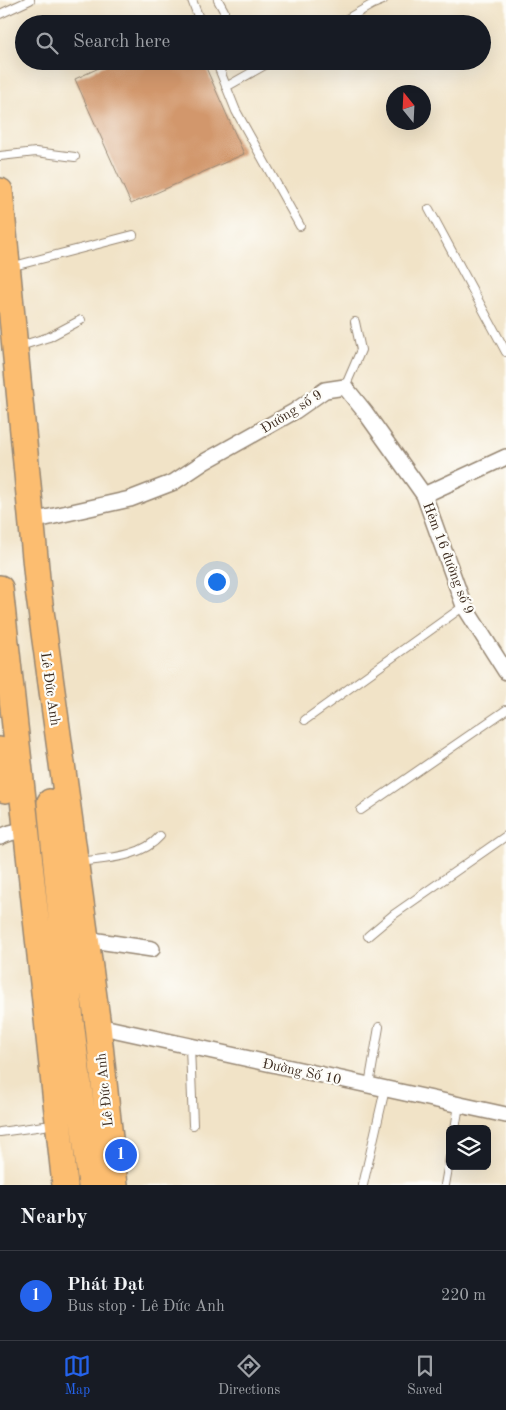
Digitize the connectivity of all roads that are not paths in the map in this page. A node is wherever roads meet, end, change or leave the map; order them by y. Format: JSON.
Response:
{"nodes":[{"id":1,"x":30,"y":0,"type":"edge"},
{"id":2,"x":192,"y":0,"type":"edge"},
{"id":3,"x":218,"y":0,"type":"edge"},
{"id":4,"x":383,"y":0,"type":"edge"},
{"id":5,"x":224,"y":11,"type":"dead end"},
{"id":6,"x":0,"y":14,"type":"edge"},
{"id":7,"x":198,"y":15,"type":"edge"},
{"id":8,"x":354,"y":15,"type":"edge"},
{"id":9,"x":219,"y":70,"type":"edge"},
{"id":10,"x":256,"y":70,"type":"edge"},
{"id":11,"x":226,"y":87,"type":"junction"},
{"id":12,"x":0,"y":156,"type":"edge"},
{"id":13,"x":75,"y":157,"type":"dead end"},
{"id":14,"x":0,"y":191,"type":"edge"},
{"id":15,"x":429,"y":209,"type":"dead end"},
{"id":16,"x":300,"y":226,"type":"dead end"},
{"id":17,"x":133,"y":235,"type":"dead end"},
{"id":18,"x":8,"y":267,"type":"junction"},
{"id":19,"x":81,"y":320,"type":"dead end"},
{"id":20,"x":355,"y":322,"type":"dead end"},
{"id":21,"x":8,"y":347,"type":"edge"},
{"id":22,"x":506,"y":352,"type":"edge"},
{"id":23,"x":344,"y":388,"type":"junction"},
{"id":24,"x":506,"y":457,"type":"edge"},
{"id":25,"x":424,"y":495,"type":"junction"},
{"id":26,"x":32,"y":521,"type":"junction"},
{"id":27,"x":0,"y":588,"type":"edge"},
{"id":28,"x":464,"y":606,"type":"junction"},
{"id":29,"x":506,"y":672,"type":"edge"},
{"id":30,"x":506,"y":710,"type":"edge"},
{"id":31,"x":305,"y":720,"type":"dead end"},
{"id":32,"x":0,"y":750,"type":"edge"},
{"id":33,"x":361,"y":810,"type":"dead end"},
{"id":34,"x":12,"y":833,"type":"edge"},
{"id":35,"x":160,"y":836,"type":"dead end"},
{"id":36,"x":506,"y":836,"type":"edge"},
{"id":37,"x":74,"y":862,"type":"junction"},
{"id":38,"x":368,"y":936,"type":"dead end"},
{"id":39,"x":85,"y":939,"type":"junction"},
{"id":40,"x":152,"y":949,"type":"dead end"},
{"id":41,"x":98,"y":1026,"type":"junction"},
{"id":42,"x":379,"y":1027,"type":"dead end"},
{"id":43,"x":190,"y":1046,"type":"junction"},
{"id":44,"x":369,"y":1086,"type":"junction"},
{"id":45,"x":385,"y":1089,"type":"junction"},
{"id":46,"x":459,"y":1105,"type":"junction"},
{"id":47,"x":506,"y":1115,"type":"edge"},
{"id":48,"x":193,"y":1125,"type":"dead end"},
{"id":49,"x":456,"y":1125,"type":"edge"},
{"id":50,"x":44,"y":1126,"type":"junction"},
{"id":51,"x":0,"y":1132,"type":"edge"},
{"id":52,"x":448,"y":1170,"type":"edge"},
{"id":53,"x":50,"y":1185,"type":"edge"},
{"id":54,"x":65,"y":1185,"type":"edge"},
{"id":55,"x":91,"y":1185,"type":"edge"},
{"id":56,"x":114,"y":1185,"type":"edge"},
{"id":57,"x":363,"y":1185,"type":"edge"},
{"id":58,"x":445,"y":1185,"type":"edge"}],
"edges":[{"from":1,"to":6,"type":"lane"},
{"from":2,"to":7,"type":"lane"},
{"from":3,"to":5,"type":"lane"},
{"from":4,"to":8,"type":"lane"},
{"from":9,"to":11,"type":"lane"},
{"from":10,"to":11,"type":"lane"},
{"from":11,"to":16,"type":"lane"},
{"from":12,"to":13,"type":"lane"},
{"from":14,"to":18,"type":"highway","name":"Lê Đức Anh"},
{"from":15,"to":22,"type":"lane"},
{"from":17,"to":18,"type":"lane"},
{"from":18,"to":21,"type":"highway","name":"Lê Đức Anh"},
{"from":19,"to":21,"type":"lane"},
{"from":20,"to":23,"type":"lane"},
{"from":21,"to":26,"type":"highway","name":"Lê Đức Anh"},
{"from":21,"to":55,"type":"highway","name":"Lê Đức Anh"},
{"from":23,"to":25,"type":"street"},
{"from":23,"to":26,"type":"street","name":"Đường số 9"},
{"from":24,"to":25,"type":"street"},
{"from":25,"to":28,"type":"street","name":"Hẻm 16 đường số 9"},
{"from":26,"to":37,"type":"highway","name":"Lê Đức Anh"},
{"from":27,"to":34,"type":"highway"},
{"from":28,"to":29,"type":"street","name":"Hẻm 16 đường số 9"},
{"from":28,"to":31,"type":"lane"},
{"from":30,"to":33,"type":"lane"},
{"from":32,"to":34,"type":"highway"},
{"from":34,"to":50,"type":"highway"},
{"from":34,"to":54,"type":"highway"},
{"from":35,"to":37,"type":"lane"},
{"from":36,"to":38,"type":"lane"},
{"from":37,"to":39,"type":"highway","name":"Lê Đức Anh"},
{"from":39,"to":40,"type":"street"},
{"from":39,"to":41,"type":"highway","name":"Lê Đức Anh"},
{"from":41,"to":43,"type":"street","name":"Đường Số 10"},
{"from":41,"to":56,"type":"highway","name":"Lê Đức Anh"},
{"from":42,"to":44,"type":"lane"},
{"from":43,"to":44,"type":"street","name":"Đường Số 10"},
{"from":43,"to":48,"type":"lane"},
{"from":44,"to":45,"type":"street","name":"Đường Số 10"},
{"from":45,"to":46,"type":"street","name":"Đường Số 10"},
{"from":45,"to":57,"type":"lane"},
{"from":46,"to":47,"type":"street","name":"Đường Số 10"},
{"from":46,"to":49,"type":"lane"},
{"from":50,"to":51,"type":"lane"},
{"from":50,"to":53,"type":"highway"},
{"from":52,"to":58,"type":"lane"}]}
